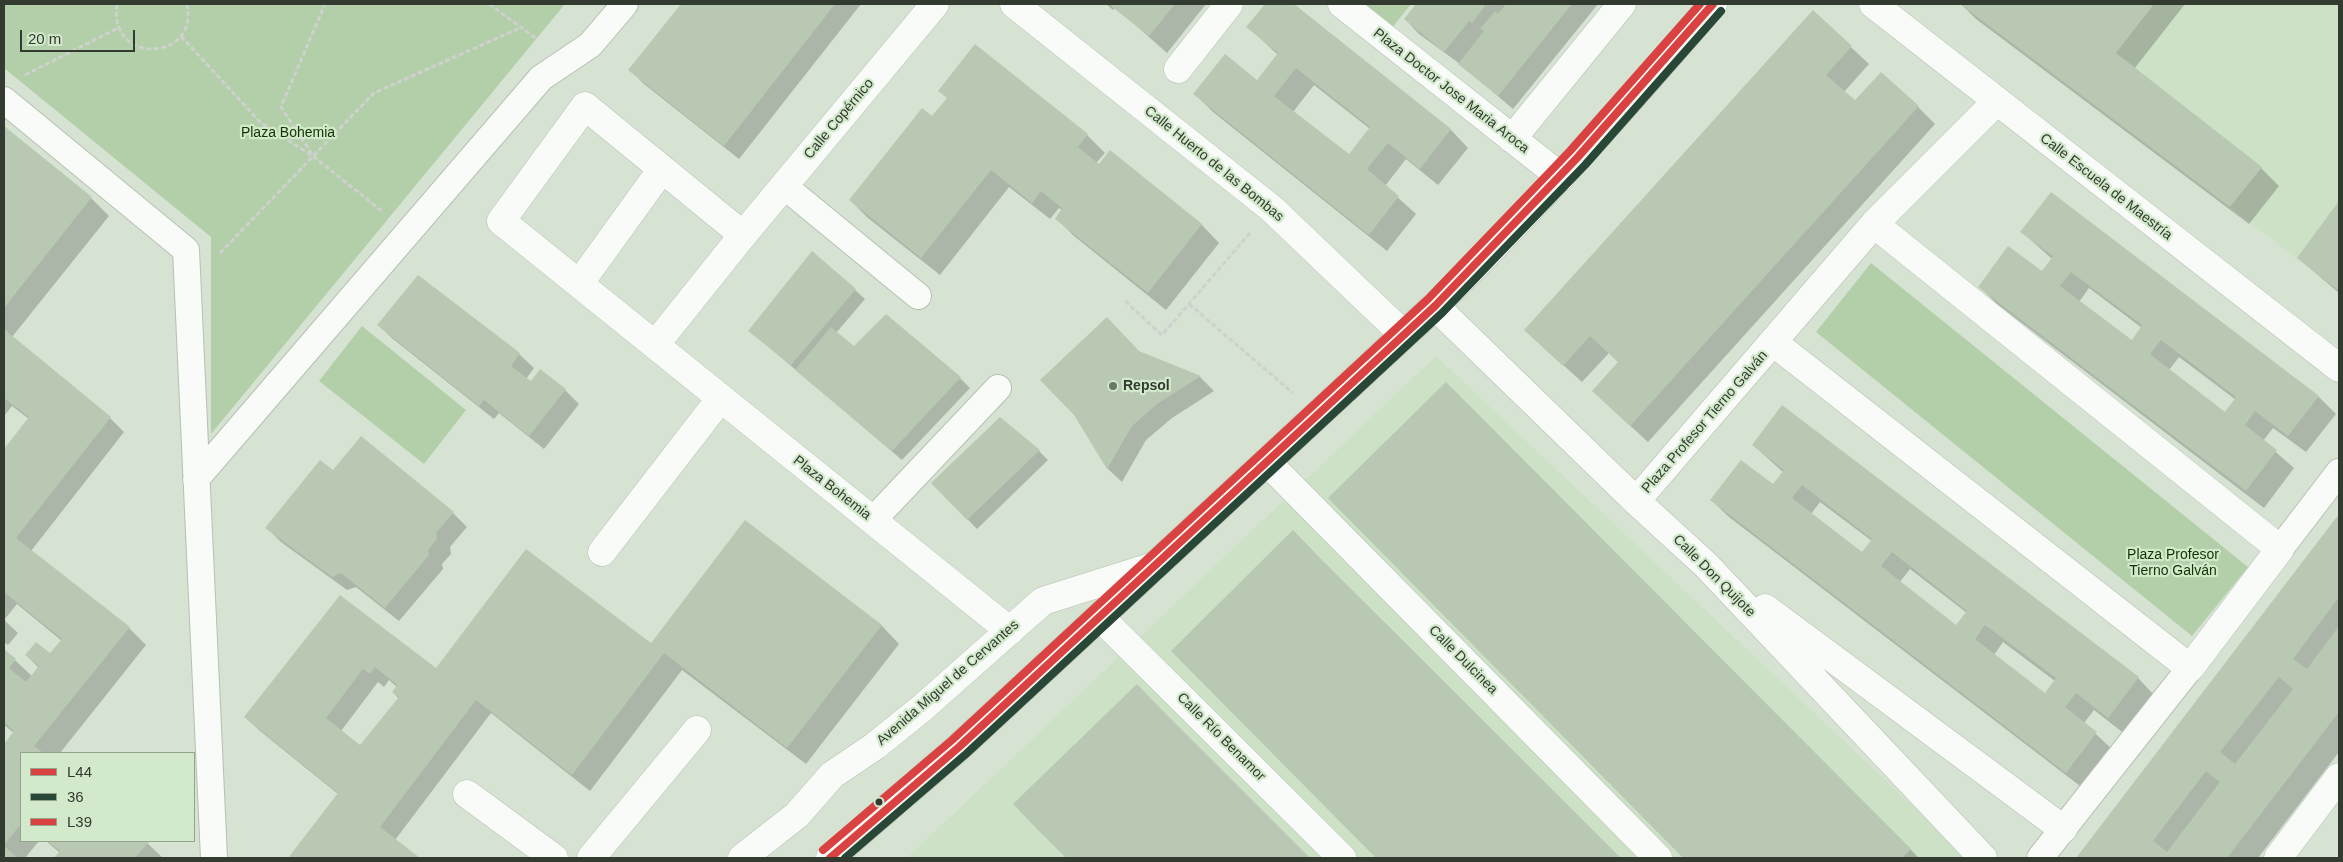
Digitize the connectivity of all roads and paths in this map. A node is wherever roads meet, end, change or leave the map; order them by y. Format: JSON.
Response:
{"nodes":[{"id":1,"x":117,"y":4,"type":"edge"},
{"id":2,"x":187,"y":4,"type":"edge"},
{"id":3,"x":325,"y":4,"type":"edge"},
{"id":4,"x":489,"y":4,"type":"edge"},
{"id":5,"x":625,"y":4,"type":"edge"},
{"id":6,"x":936,"y":4,"type":"edge"},
{"id":7,"x":1014,"y":4,"type":"edge"},
{"id":8,"x":1229,"y":4,"type":"edge"},
{"id":9,"x":1342,"y":4,"type":"edge"},
{"id":10,"x":1622,"y":4,"type":"edge"},
{"id":11,"x":1713,"y":4,"type":"edge"},
{"id":12,"x":1873,"y":4,"type":"edge"},
{"id":13,"x":522,"y":26,"type":"junction"},
{"id":14,"x":118,"y":28,"type":"junction"},
{"id":15,"x":181,"y":36,"type":"junction"},
{"id":16,"x":564,"y":62,"type":"junction"},
{"id":17,"x":1178,"y":69,"type":"dead end"},
{"id":18,"x":10,"y":90,"type":"edge"},
{"id":19,"x":1996,"y":102,"type":"junction"},
{"id":20,"x":1512,"y":139,"type":"junction"},
{"id":21,"x":314,"y":156,"type":"junction"},
{"id":22,"x":662,"y":168,"type":"junction"},
{"id":23,"x":1561,"y":177,"type":"junction"},
{"id":24,"x":784,"y":186,"type":"junction"},
{"id":25,"x":1272,"y":209,"type":"junction"},
{"id":26,"x":1874,"y":224,"type":"junction"},
{"id":27,"x":407,"y":232,"type":"junction"},
{"id":28,"x":743,"y":235,"type":"junction"},
{"id":29,"x":579,"y":284,"type":"junction"},
{"id":30,"x":188,"y":288,"type":"junction"},
{"id":31,"x":918,"y":296,"type":"dead end"},
{"id":32,"x":1125,"y":301,"type":"dead end"},
{"id":33,"x":1189,"y":304,"type":"junction"},
{"id":34,"x":1435,"y":306,"type":"junction"},
{"id":35,"x":1404,"y":335,"type":"junction"},
{"id":36,"x":1774,"y":343,"type":"junction"},
{"id":37,"x":654,"y":345,"type":"junction"},
{"id":38,"x":2339,"y":368,"type":"edge"},
{"id":39,"x":998,"y":388,"type":"dead end"},
{"id":40,"x":720,"y":400,"type":"junction"},
{"id":41,"x":1317,"y":414,"type":"junction"},
{"id":42,"x":1267,"y":462,"type":"junction"},
{"id":43,"x":2339,"y":472,"type":"edge"},
{"id":44,"x":196,"y":479,"type":"junction"},
{"id":45,"x":1636,"y":501,"type":"junction"},
{"id":46,"x":873,"y":520,"type":"junction"},
{"id":47,"x":2280,"y":549,"type":"junction"},
{"id":48,"x":602,"y":552,"type":"dead end"},
{"id":49,"x":1706,"y":564,"type":"junction"},
{"id":50,"x":1154,"y":566,"type":"junction"},
{"id":51,"x":1100,"y":617,"type":"junction"},
{"id":52,"x":1010,"y":631,"type":"junction"},
{"id":53,"x":2190,"y":668,"type":"junction"},
{"id":54,"x":697,"y":730,"type":"dead end"},
{"id":55,"x":2339,"y":777,"type":"edge"},
{"id":56,"x":467,"y":794,"type":"dead end"},
{"id":57,"x":2063,"y":829,"type":"junction"},
{"id":58,"x":1970,"y":854,"type":"edge"},
{"id":59,"x":214,"y":858,"type":"edge"},
{"id":60,"x":554,"y":858,"type":"edge"},
{"id":61,"x":591,"y":858,"type":"edge"},
{"id":62,"x":742,"y":858,"type":"edge"},
{"id":63,"x":830,"y":858,"type":"edge"},
{"id":64,"x":1342,"y":858,"type":"edge"},
{"id":65,"x":1658,"y":858,"type":"edge"},
{"id":66,"x":2040,"y":858,"type":"edge"},
{"id":67,"x":2278,"y":858,"type":"edge"}],
"edges":[{"from":1,"to":14,"type":"path"},
{"from":2,"to":15,"type":"path"},
{"from":3,"to":21,"type":"path"},
{"from":4,"to":13,"type":"path"},
{"from":5,"to":16,"type":"street"},
{"from":6,"to":24,"type":"street","name":"Calle Copérnico"},
{"from":7,"to":25,"type":"street","name":"Calle Huerto de las Bombas"},
{"from":8,"to":17,"type":"street"},
{"from":9,"to":20,"type":"street","name":"Plaza Doctor Jose Maria Aroca"},
{"from":10,"to":20,"type":"street"},
{"from":11,"to":23,"type":"street","name":"Avenida Miguel de Cervantes"},
{"from":12,"to":19,"type":"street","name":"Calle Escuela de Maestría"},
{"from":13,"to":16,"type":"path"},
{"from":13,"to":21,"type":"path"},
{"from":14,"to":15,"type":"path"},
{"from":14,"to":18,"type":"path"},
{"from":15,"to":21,"type":"path"},
{"from":16,"to":27,"type":"street"},
{"from":18,"to":30,"type":"street"},
{"from":19,"to":26,"type":"street","name":"Plaza Profesor Tierno Galván"},
{"from":19,"to":38,"type":"street","name":"Calle Escuela de Maestría"},
{"from":20,"to":23,"type":"street","name":"Plaza Doctor Jose Maria Aroca"},
{"from":21,"to":27,"type":"path"},
{"from":21,"to":30,"type":"path"},
{"from":22,"to":28,"type":"street","name":"Plaza Bohemia"},
{"from":22,"to":29,"type":"street"},
{"from":22,"to":29,"type":"street","name":"Plaza Bohemia"},
{"from":23,"to":34,"type":"street","name":"Avenida Miguel de Cervantes"},
{"from":24,"to":28,"type":"street","name":"Calle Copérnico"},
{"from":24,"to":31,"type":"street"},
{"from":25,"to":33,"type":"path"},
{"from":25,"to":35,"type":"street","name":"Calle Huerto de las Bombas"},
{"from":26,"to":36,"type":"street","name":"Plaza Profesor Tierno Galván"},
{"from":26,"to":47,"type":"street"},
{"from":27,"to":44,"type":"street"},
{"from":28,"to":37,"type":"street"},
{"from":29,"to":37,"type":"street","name":"Plaza Bohemia"},
{"from":30,"to":44,"type":"street"},
{"from":32,"to":33,"type":"path"},
{"from":33,"to":41,"type":"path"},
{"from":34,"to":35,"type":"street","name":"Avenida Miguel de Cervantes"},
{"from":34,"to":45,"type":"street","name":"Calle Don Quijote"},
{"from":35,"to":41,"type":"street","name":"Avenida Miguel de Cervantes"},
{"from":36,"to":45,"type":"street","name":"Plaza Profesor Tierno Galván"},
{"from":36,"to":53,"type":"street","name":"Plaza Profesor Tierno Galván"},
{"from":37,"to":40,"type":"street","name":"Plaza Bohemia"},
{"from":39,"to":46,"type":"street"},
{"from":40,"to":46,"type":"street","name":"Plaza Bohemia"},
{"from":40,"to":48,"type":"street"},
{"from":41,"to":42,"type":"street","name":"Avenida Miguel de Cervantes"},
{"from":42,"to":50,"type":"street","name":"Avenida Miguel de Cervantes"},
{"from":42,"to":65,"type":"street","name":"Calle Dulcinea"},
{"from":43,"to":47,"type":"street"},
{"from":44,"to":59,"type":"street"},
{"from":45,"to":49,"type":"street","name":"Calle Don Quijote"},
{"from":46,"to":52,"type":"street","name":"Plaza Bohemia"},
{"from":47,"to":53,"type":"street"},
{"from":49,"to":57,"type":"street"},
{"from":49,"to":58,"type":"street","name":"Calle Don Quijote"},
{"from":50,"to":51,"type":"street","name":"Avenida Miguel de Cervantes"},
{"from":50,"to":52,"type":"street","name":"Avenida Miguel de Cervantes"},
{"from":51,"to":63,"type":"street","name":"Avenida Miguel de Cervantes"},
{"from":51,"to":64,"type":"street","name":"Calle Río Benamor"},
{"from":52,"to":62,"type":"street","name":"Avenida Miguel de Cervantes"},
{"from":53,"to":57,"type":"street"},
{"from":54,"to":61,"type":"street"},
{"from":55,"to":67,"type":"street"},
{"from":56,"to":60,"type":"street"},
{"from":57,"to":66,"type":"street"}]}
